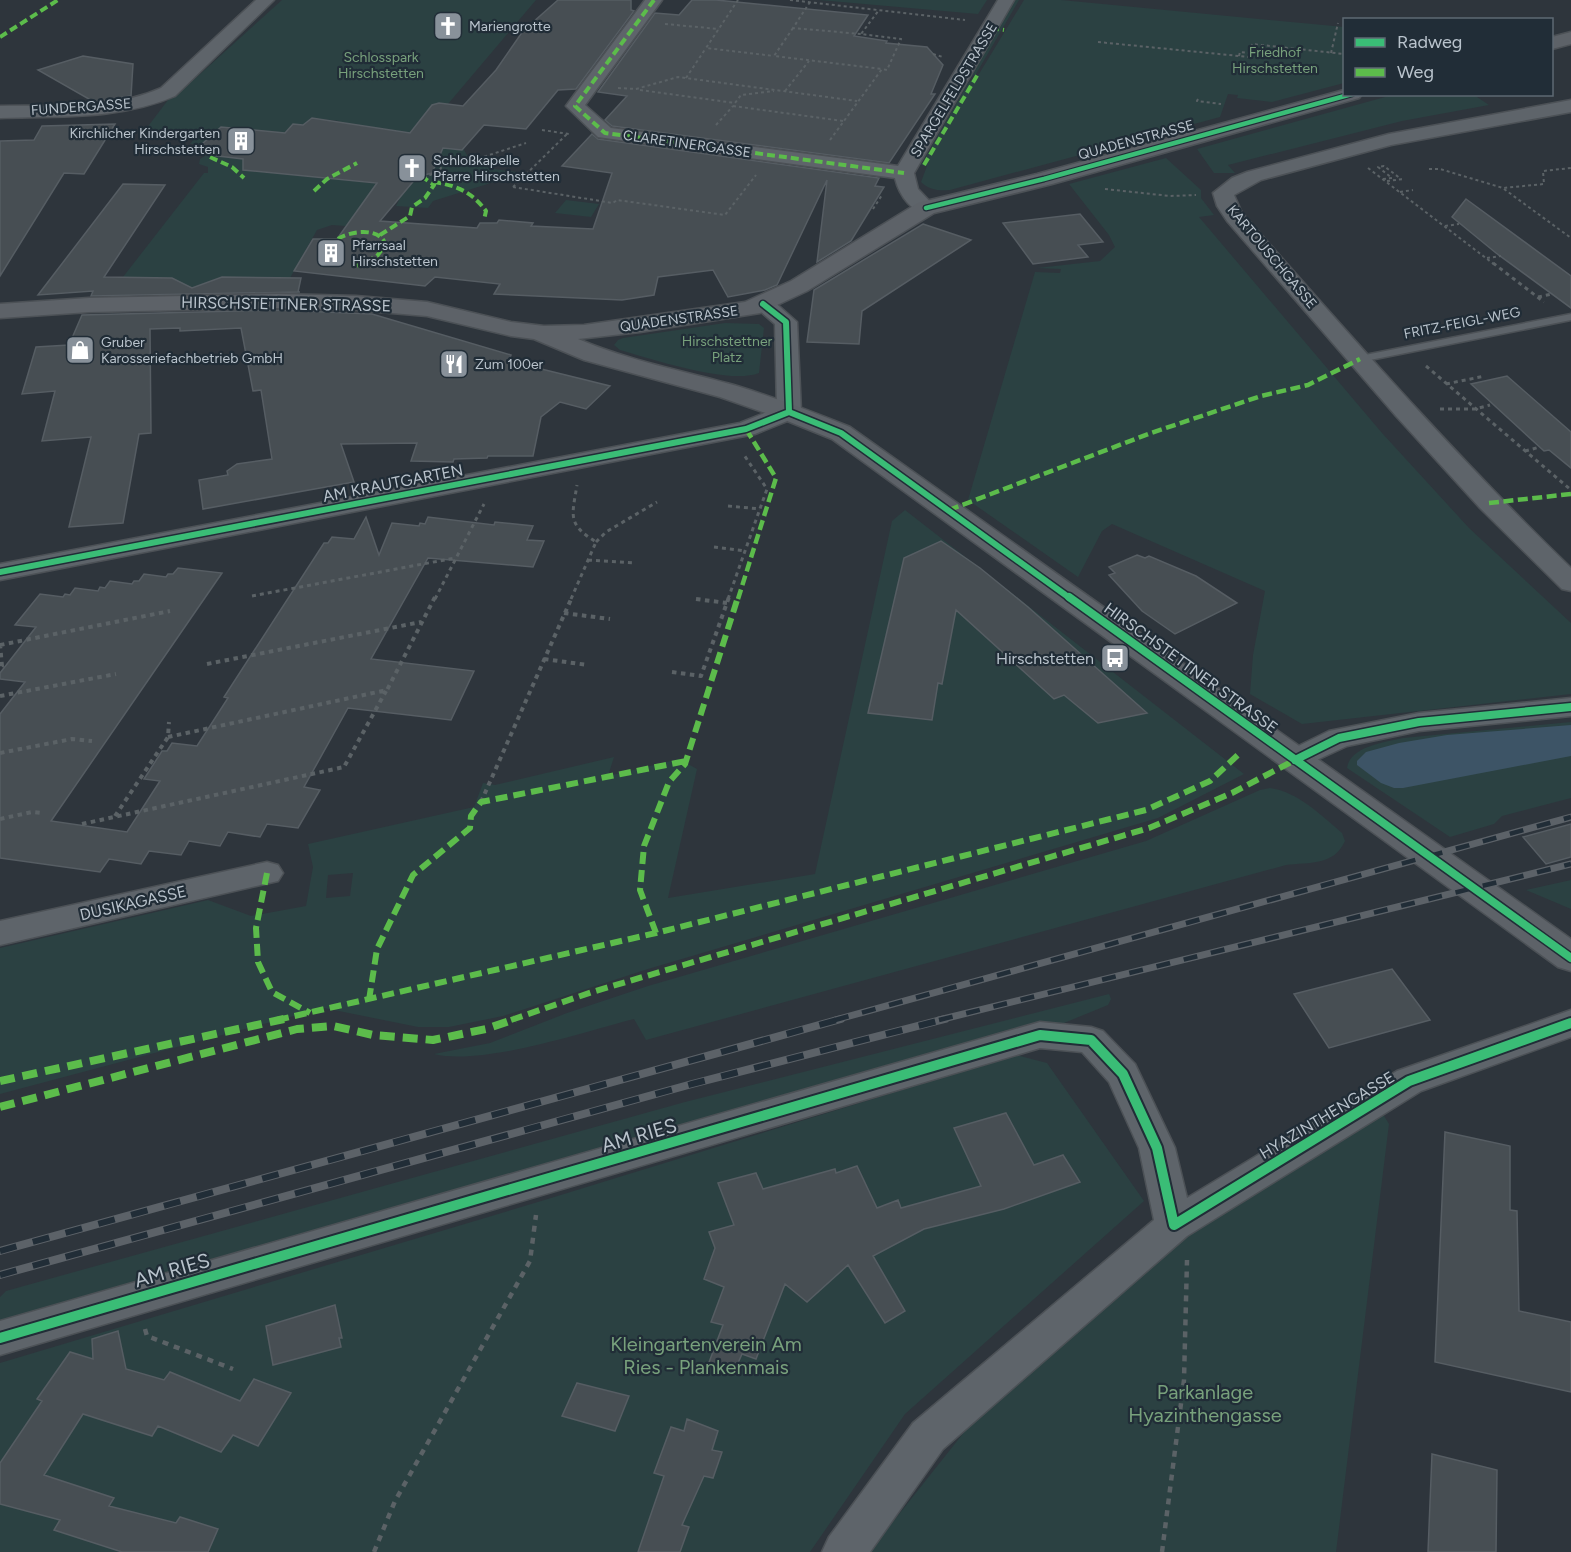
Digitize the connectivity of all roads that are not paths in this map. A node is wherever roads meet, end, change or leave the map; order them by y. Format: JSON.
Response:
{"nodes":[{"id":1,"x":266,"y":0,"type":"edge"},
{"id":2,"x":654,"y":0,"type":"edge"},
{"id":3,"x":1006,"y":0,"type":"edge"},
{"id":4,"x":1571,"y":32,"type":"edge"},
{"id":5,"x":1553,"y":36,"type":"edge"},
{"id":6,"x":1571,"y":38,"type":"edge"},
{"id":7,"x":1553,"y":42,"type":"edge"},
{"id":8,"x":1345,"y":96,"type":"edge"},
{"id":9,"x":1571,"y":106,"type":"edge"},
{"id":10,"x":0,"y":112,"type":"edge"},
{"id":11,"x":904,"y":173,"type":"junction"},
{"id":12,"x":926,"y":208,"type":"junction"},
{"id":13,"x":763,"y":304,"type":"junction"},
{"id":14,"x":0,"y":311,"type":"edge"},
{"id":15,"x":1568,"y":317,"type":"edge"},
{"id":16,"x":539,"y":332,"type":"junction"},
{"id":17,"x":1360,"y":359,"type":"junction"},
{"id":18,"x":789,"y":412,"type":"junction"},
{"id":19,"x":0,"y":572,"type":"edge"},
{"id":20,"x":1571,"y":583,"type":"edge"},
{"id":21,"x":1571,"y":707,"type":"edge"},
{"id":22,"x":1295,"y":760,"type":"junction"},
{"id":23,"x":267,"y":873,"type":"dead end"},
{"id":24,"x":0,"y":933,"type":"edge"},
{"id":25,"x":1571,"y":958,"type":"edge"},
{"id":26,"x":1571,"y":1023,"type":"edge"},
{"id":27,"x":1174,"y":1225,"type":"junction"},
{"id":28,"x":0,"y":1338,"type":"edge"},
{"id":29,"x":844,"y":1552,"type":"edge"}],
"edges":[{"from":1,"to":10,"type":"street","name":"FUNDERGASSE"},
{"from":2,"to":11,"type":"street","name":"CLARETINERGASSE"},
{"from":3,"to":11,"type":"street","name":"SPARGELFELDSTRASSE"},
{"from":4,"to":5,"type":"main road"},
{"from":6,"to":7,"type":"main road"},
{"from":8,"to":12,"type":"main road","name":"QUADENSTRASSE"},
{"from":9,"to":17,"type":"street","name":"KARTOUSCHGASSE"},
{"from":11,"to":12,"type":"street","name":"SPARGELFELDSTRASSE"},
{"from":12,"to":13,"type":"main road","name":"QUADENSTRASSE"},
{"from":13,"to":16,"type":"main road","name":"QUADENSTRASSE"},
{"from":13,"to":18,"type":"street"},
{"from":14,"to":16,"type":"main road","name":"HIRSCHSTETTNER STRASSE"},
{"from":15,"to":17,"type":"lane","name":"FRITZ-FEIGL-WEG"},
{"from":16,"to":18,"type":"main road","name":"HIRSCHSTETTNER STRASSE"},
{"from":17,"to":20,"type":"street","name":"KARTOUSCHGASSE"},
{"from":18,"to":19,"type":"street","name":"AM KRAUTGARTEN"},
{"from":18,"to":22,"type":"main road","name":"HIRSCHSTETTNER STRASSE"},
{"from":21,"to":22,"type":"street"},
{"from":22,"to":25,"type":"main road","name":"HIRSCHSTETTNER STRASSE"},
{"from":23,"to":24,"type":"street","name":"DUSIKAGASSE"},
{"from":26,"to":27,"type":"street","name":"HYAZINTHENGASSE"},
{"from":27,"to":28,"type":"street","name":"AM RIES"},
{"from":27,"to":29,"type":"street","name":"HYAZINTHENGASSE"}]}
